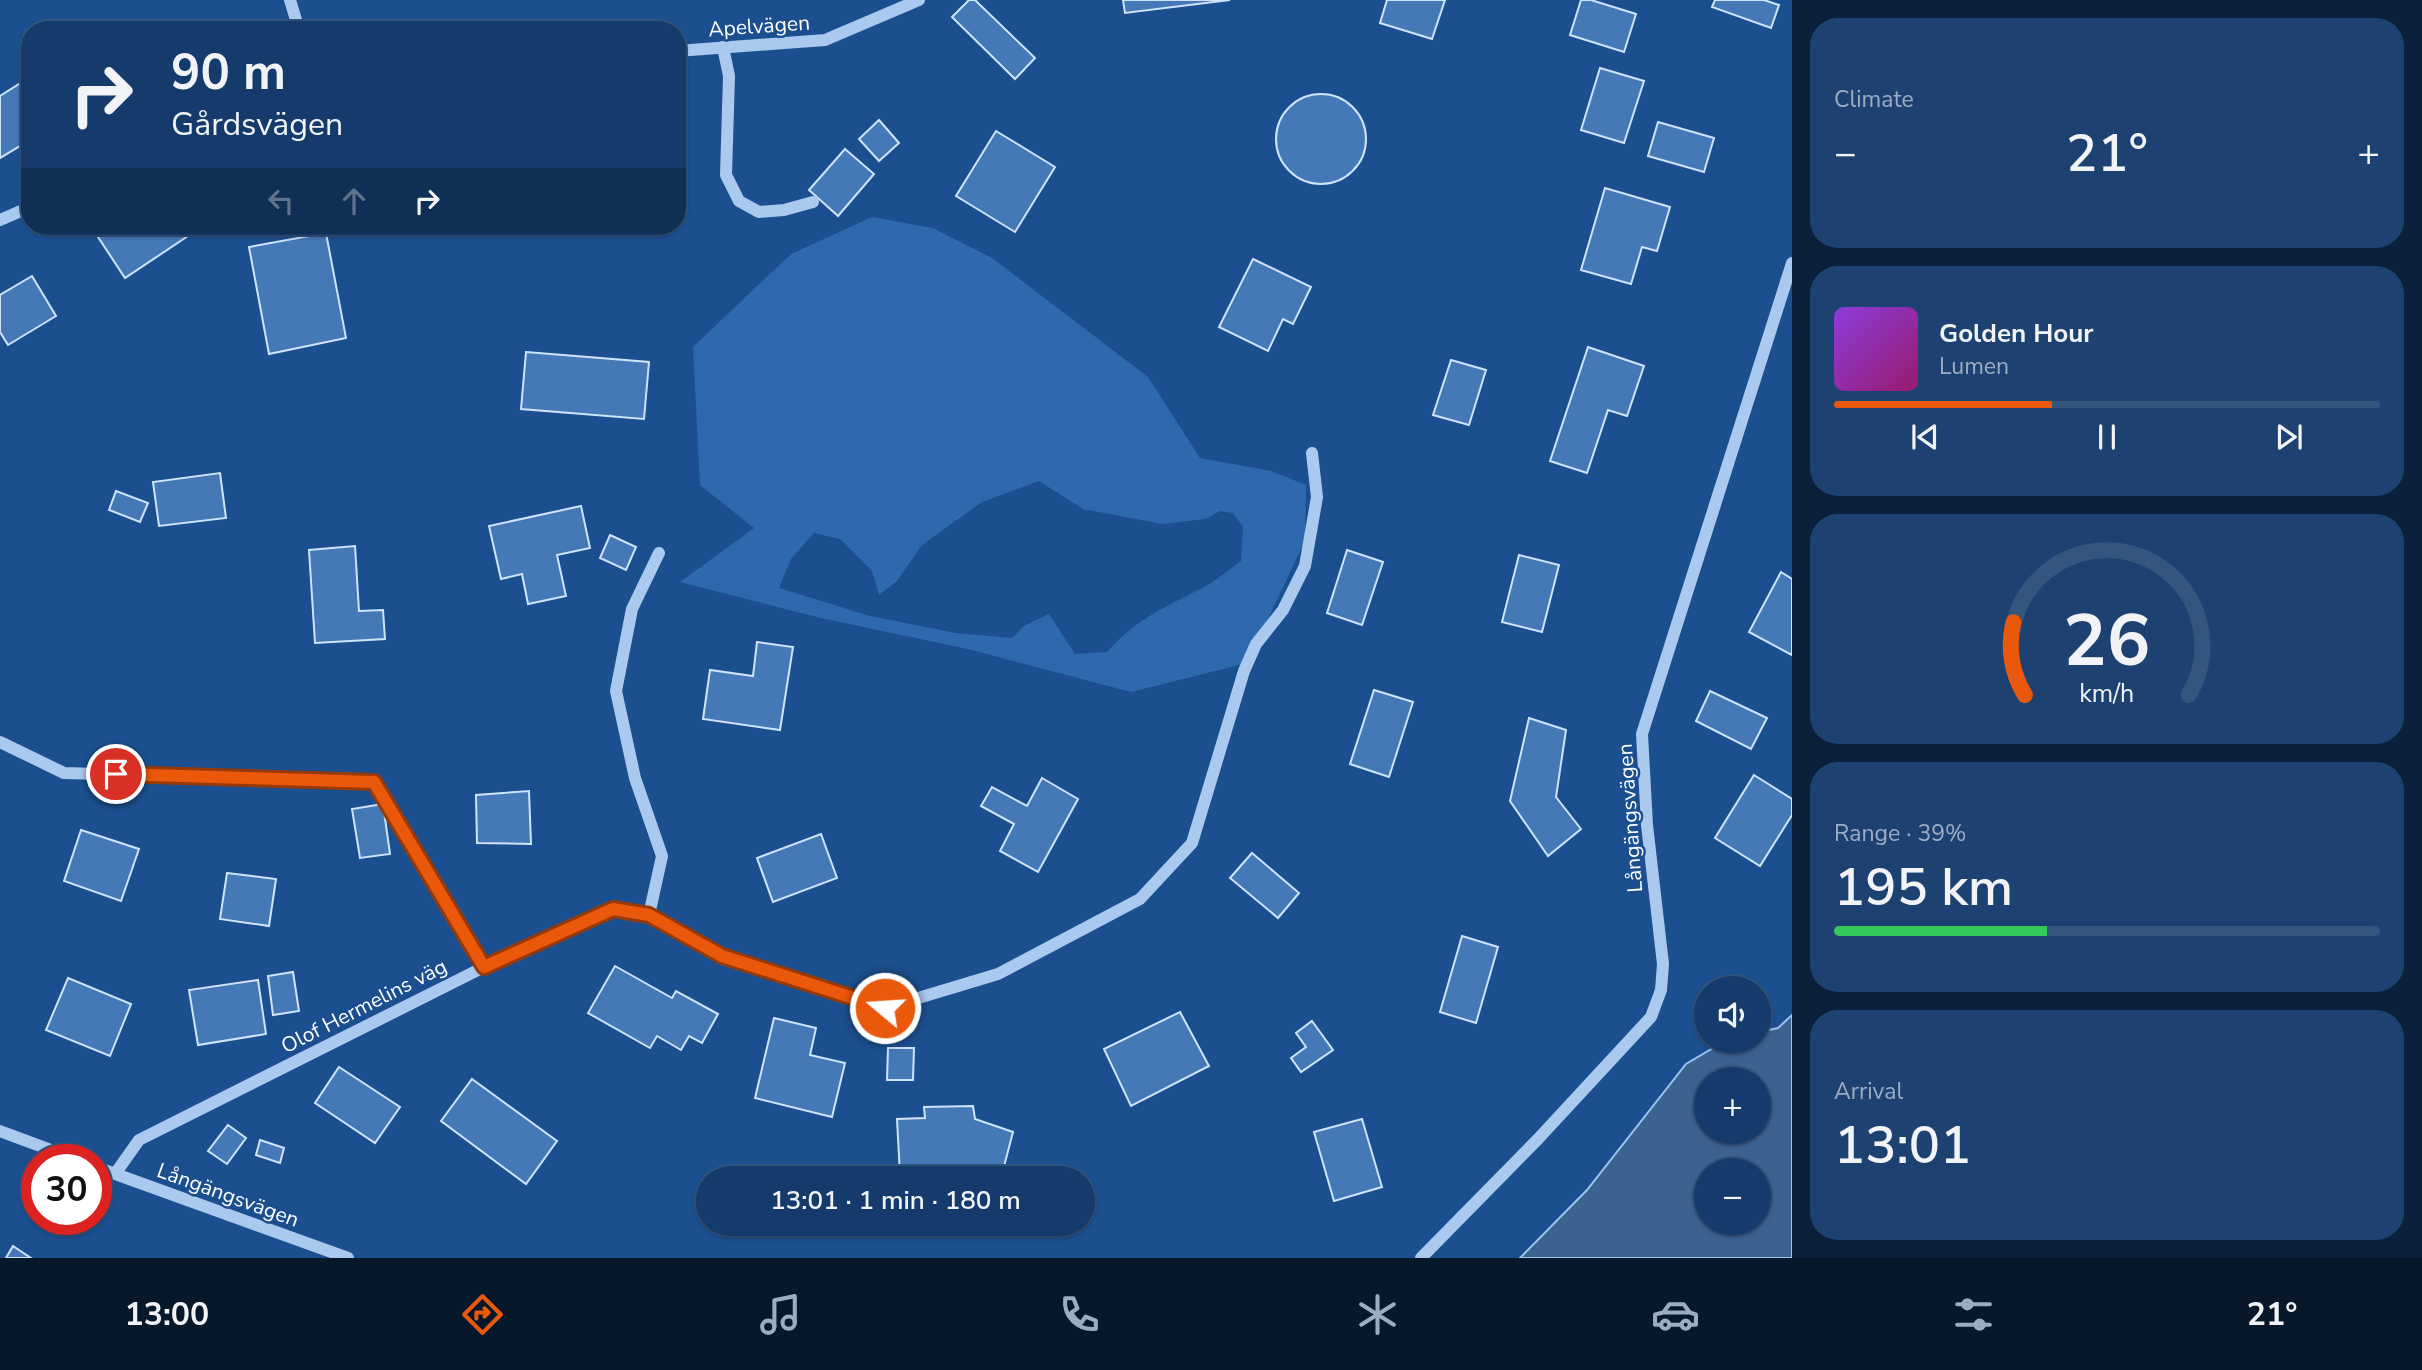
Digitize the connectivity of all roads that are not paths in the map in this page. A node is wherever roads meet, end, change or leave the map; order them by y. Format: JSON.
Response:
{"nodes":[{"id":1,"x":290,"y":0,"type":"edge"},
{"id":2,"x":919,"y":0,"type":"edge"},
{"id":3,"x":296,"y":21,"type":"edge"},
{"id":4,"x":723,"y":47,"type":"junction"},
{"id":5,"x":686,"y":50,"type":"edge"},
{"id":6,"x":813,"y":202,"type":"dead end"},
{"id":7,"x":21,"y":211,"type":"edge"},
{"id":8,"x":0,"y":220,"type":"edge"},
{"id":9,"x":1792,"y":263,"type":"edge"},
{"id":10,"x":1312,"y":453,"type":"dead end"},
{"id":11,"x":659,"y":553,"type":"dead end"},
{"id":12,"x":0,"y":742,"type":"edge"},
{"id":13,"x":649,"y":915,"type":"junction"},
{"id":14,"x":484,"y":967,"type":"junction"},
{"id":15,"x":0,"y":1130,"type":"edge"},
{"id":16,"x":36,"y":1144,"type":"edge"},
{"id":17,"x":112,"y":1173,"type":"edge"},
{"id":18,"x":115,"y":1174,"type":"junction"},
{"id":19,"x":348,"y":1258,"type":"edge"},
{"id":20,"x":1421,"y":1258,"type":"edge"}],
"edges":[{"from":1,"to":3,"type":"street"},
{"from":2,"to":4,"type":"street","name":"Apelvägen"},
{"from":4,"to":5,"type":"street","name":"Apelvägen"},
{"from":4,"to":6,"type":"street"},
{"from":7,"to":8,"type":"street"},
{"from":9,"to":20,"type":"street","name":"Långängsvägen"},
{"from":10,"to":13,"type":"street","name":"Olof Hermelins väg"},
{"from":11,"to":13,"type":"street"},
{"from":12,"to":14,"type":"street"},
{"from":13,"to":14,"type":"street","name":"Olof Hermelins väg"},
{"from":14,"to":18,"type":"street","name":"Olof Hermelins väg"},
{"from":15,"to":16,"type":"street"},
{"from":17,"to":18,"type":"street","name":"Långängsvägen"},
{"from":18,"to":19,"type":"street","name":"Långängsvägen"}]}
